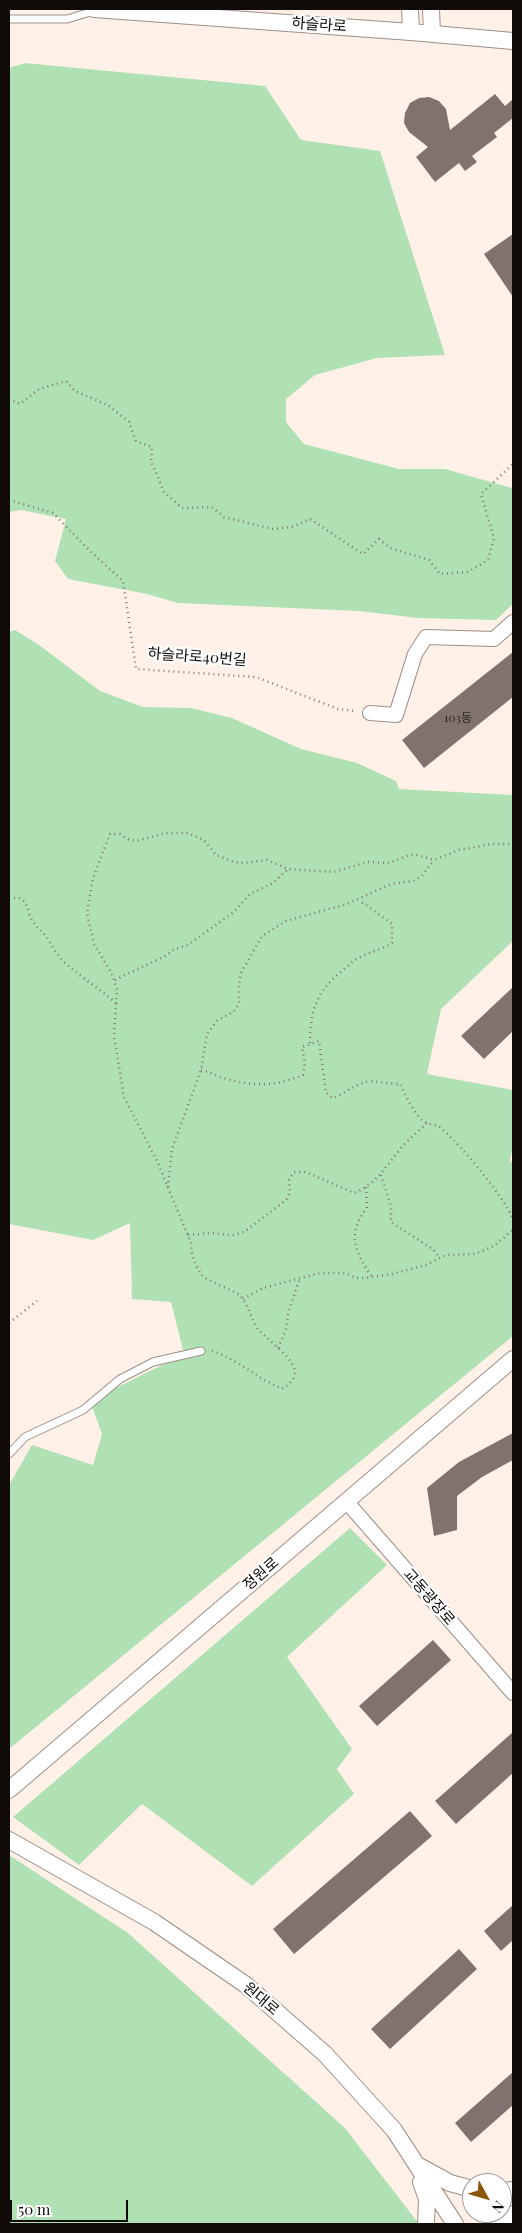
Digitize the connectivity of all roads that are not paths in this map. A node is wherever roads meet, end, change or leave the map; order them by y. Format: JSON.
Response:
{"nodes":[{"id":1,"x":94,"y":9,"type":"edge"},
{"id":2,"x":99,"y":9,"type":"edge"},
{"id":3,"x":410,"y":9,"type":"edge"},
{"id":4,"x":431,"y":9,"type":"edge"},
{"id":5,"x":9,"y":18,"type":"edge"},
{"id":6,"x":412,"y":32,"type":"junction"},
{"id":7,"x":432,"y":34,"type":"junction"},
{"id":8,"x":513,"y":42,"type":"edge"},
{"id":9,"x":513,"y":622,"type":"edge"},
{"id":10,"x":370,"y":713,"type":"road end"},
{"id":11,"x":201,"y":1351,"type":"road end"},
{"id":12,"x":513,"y":1359,"type":"edge"},
{"id":13,"x":9,"y":1454,"type":"edge"},
{"id":14,"x":346,"y":1501,"type":"junction"},
{"id":15,"x":513,"y":1693,"type":"edge"},
{"id":16,"x":9,"y":1790,"type":"edge"},
{"id":17,"x":9,"y":1840,"type":"edge"},
{"id":18,"x":417,"y":2165,"type":"junction"},
{"id":19,"x":462,"y":2186,"type":"edge"},
{"id":20,"x":513,"y":2214,"type":"edge"},
{"id":21,"x":426,"y":2224,"type":"edge"},
{"id":22,"x":455,"y":2224,"type":"edge"},
{"id":23,"x":499,"y":2224,"type":"edge"}],
"edges":[{"from":1,"to":2,"type":"street","name":"하슬라로"},
{"from":2,"to":5,"type":"lane"},
{"from":2,"to":6,"type":"street","name":"하슬라로"},
{"from":3,"to":6,"type":"street"},
{"from":4,"to":7,"type":"street"},
{"from":6,"to":7,"type":"street","name":"하슬라로"},
{"from":7,"to":8,"type":"street","name":"하슬라로"},
{"from":9,"to":10,"type":"street"},
{"from":11,"to":13,"type":"lane"},
{"from":12,"to":14,"type":"street","name":"정원로"},
{"from":14,"to":15,"type":"street","name":"교동광장로"},
{"from":14,"to":16,"type":"street","name":"정원로"},
{"from":17,"to":18,"type":"street","name":"원대로"},
{"from":18,"to":19,"type":"street"},
{"from":18,"to":21,"type":"street"},
{"from":18,"to":22,"type":"street","name":"원대로"},
{"from":20,"to":23,"type":"street"}]}
